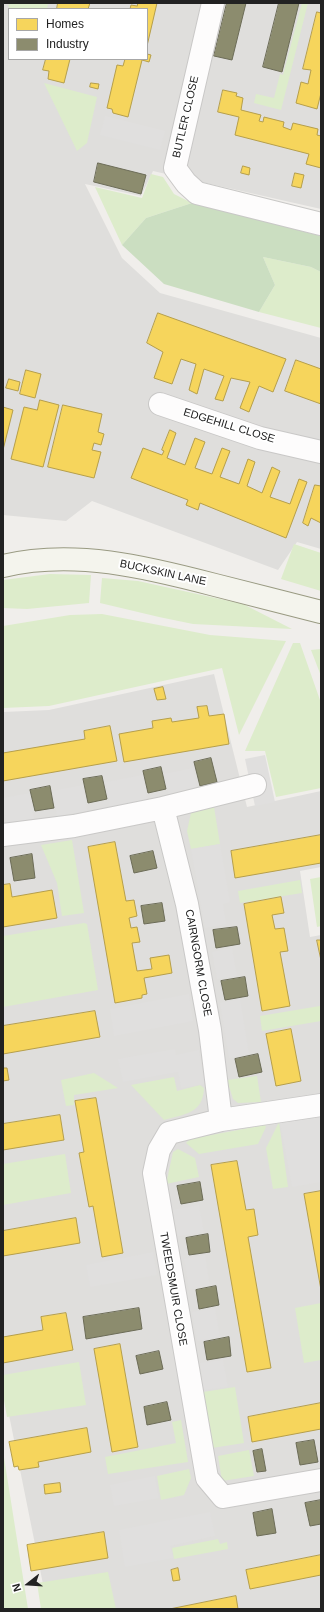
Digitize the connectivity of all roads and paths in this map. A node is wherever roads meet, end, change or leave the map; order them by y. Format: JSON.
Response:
{"nodes":[{"id":1,"x":213,"y":3,"type":"edge"},
{"id":2,"x":321,"y":224,"type":"edge"},
{"id":3,"x":160,"y":404,"type":"dead end"},
{"id":4,"x":321,"y":452,"type":"edge"},
{"id":5,"x":3,"y":566,"type":"edge"},
{"id":6,"x":321,"y":612,"type":"edge"},
{"id":7,"x":255,"y":785,"type":"dead end"},
{"id":8,"x":163,"y":808,"type":"junction"},
{"id":9,"x":3,"y":836,"type":"edge"},
{"id":10,"x":321,"y":1105,"type":"edge"},
{"id":11,"x":221,"y":1120,"type":"junction"},
{"id":12,"x":321,"y":1480,"type":"edge"}],
"edges":[{"from":1,"to":2,"type":"street","name":"BUTLER CLOSE"},
{"from":3,"to":4,"type":"street","name":"EDGEHILL CLOSE"},
{"from":5,"to":6,"type":"street","name":"BUCKSKIN LANE"},
{"from":7,"to":8,"type":"street"},
{"from":8,"to":9,"type":"street"},
{"from":8,"to":11,"type":"street","name":"CAIRNGORM CLOSE"},
{"from":10,"to":11,"type":"street","name":"TWEEDSMUIR CLOSE"},
{"from":11,"to":12,"type":"street","name":"TWEEDSMUIR CLOSE"}]}
